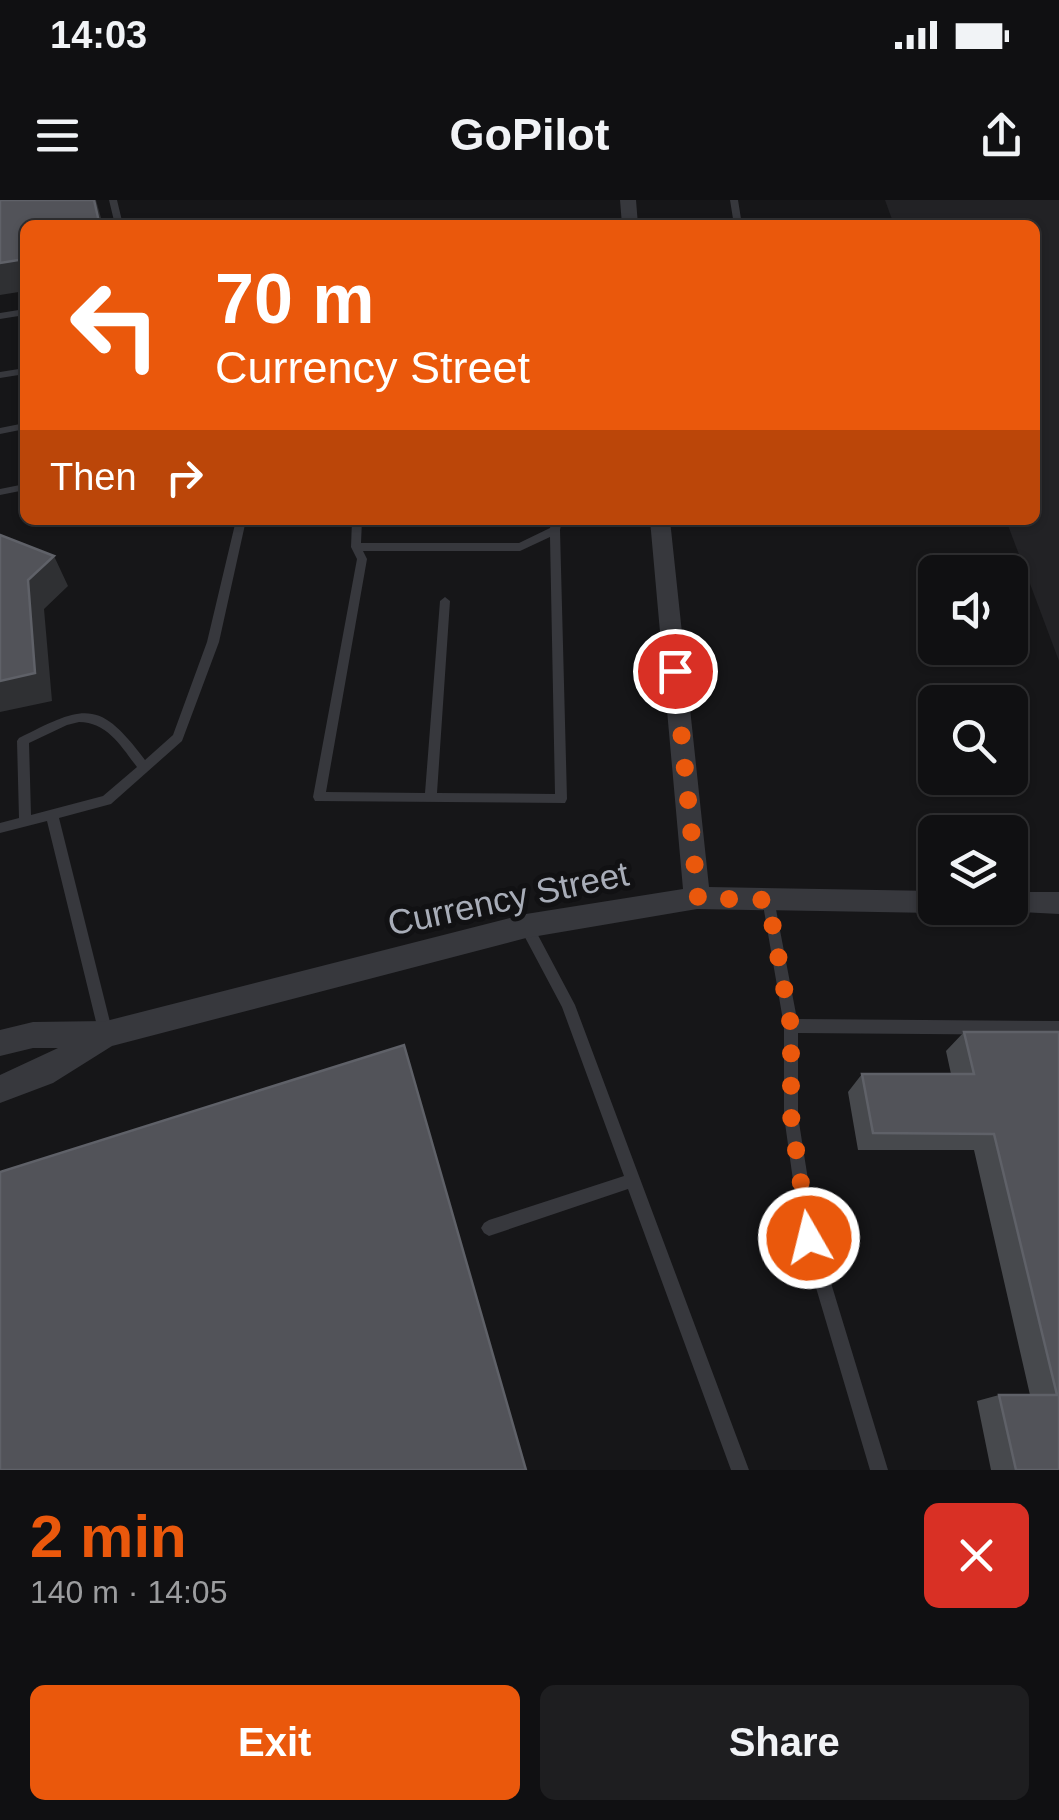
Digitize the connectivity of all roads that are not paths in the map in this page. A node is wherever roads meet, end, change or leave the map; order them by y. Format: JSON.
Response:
{"nodes":[{"id":1,"x":240,"y":525,"type":"edge"},
{"id":2,"x":357,"y":525,"type":"edge"},
{"id":3,"x":556,"y":525,"type":"edge"},
{"id":4,"x":661,"y":525,"type":"edge"},
{"id":5,"x":356,"y":547,"type":"junction"},
{"id":6,"x":446,"y":601,"type":"dead end"},
{"id":7,"x":144,"y":768,"type":"junction"},
{"id":8,"x":432,"y":798,"type":"junction"},
{"id":9,"x":52,"y":814,"type":"junction"},
{"id":10,"x":25,"y":822,"type":"junction"},
{"id":11,"x":0,"y":828,"type":"edge"},
{"id":12,"x":698,"y":898,"type":"junction"},
{"id":13,"x":768,"y":900,"type":"junction"},
{"id":14,"x":918,"y":902,"type":"edge"},
{"id":15,"x":1028,"y":903,"type":"edge"},
{"id":16,"x":1059,"y":904,"type":"edge"},
{"id":17,"x":526,"y":926,"type":"junction"},
{"id":18,"x":791,"y":1026,"type":"junction"},
{"id":19,"x":1059,"y":1028,"type":"edge"},
{"id":20,"x":106,"y":1034,"type":"junction"},
{"id":21,"x":0,"y":1043,"type":"edge"},
{"id":22,"x":0,"y":1089,"type":"edge"},
{"id":23,"x":633,"y":1180,"type":"junction"},
{"id":24,"x":489,"y":1228,"type":"dead end"},
{"id":25,"x":740,"y":1470,"type":"edge"},
{"id":26,"x":879,"y":1470,"type":"edge"}],
"edges":[{"from":1,"to":7,"type":"lane"},
{"from":2,"to":5,"type":"lane"},
{"from":3,"to":5,"type":"lane"},
{"from":3,"to":8,"type":"lane"},
{"from":4,"to":12,"type":"street"},
{"from":5,"to":8,"type":"lane"},
{"from":6,"to":8,"type":"lane"},
{"from":7,"to":9,"type":"lane"},
{"from":7,"to":10,"type":"lane"},
{"from":9,"to":10,"type":"lane"},
{"from":9,"to":20,"type":"lane"},
{"from":10,"to":11,"type":"lane"},
{"from":12,"to":13,"type":"street","name":"Currency Street"},
{"from":12,"to":17,"type":"street","name":"Currency Street"},
{"from":13,"to":14,"type":"street","name":"Currency Street"},
{"from":13,"to":18,"type":"lane"},
{"from":15,"to":16,"type":"street"},
{"from":17,"to":20,"type":"street","name":"Currency Street"},
{"from":17,"to":23,"type":"lane"},
{"from":18,"to":19,"type":"lane"},
{"from":18,"to":26,"type":"lane"},
{"from":20,"to":21,"type":"street","name":"Currency Street"},
{"from":20,"to":22,"type":"street","name":"Currency Street"},
{"from":23,"to":24,"type":"lane"},
{"from":23,"to":25,"type":"lane"}]}
